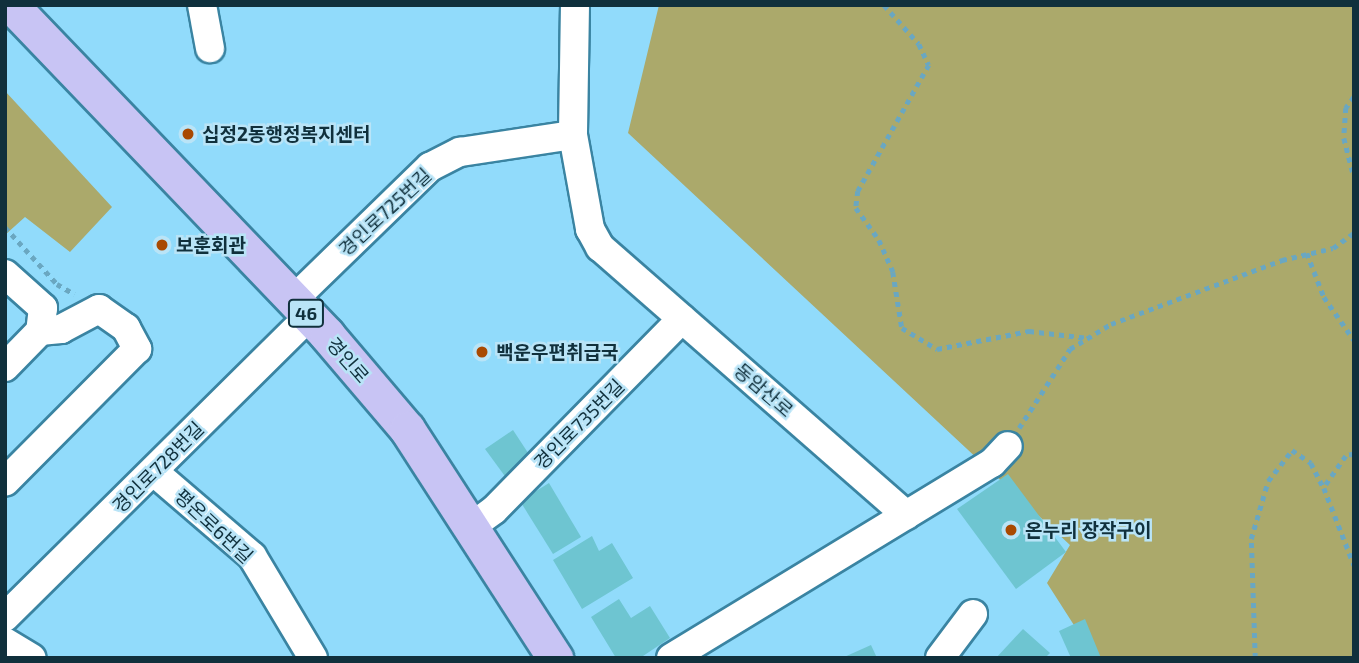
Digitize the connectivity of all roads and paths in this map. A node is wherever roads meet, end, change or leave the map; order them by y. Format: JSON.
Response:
{"nodes":[{"id":1,"x":11,"y":5,"type":"edge"},
{"id":2,"x":202,"y":5,"type":"edge"},
{"id":3,"x":575,"y":5,"type":"edge"},
{"id":4,"x":884,"y":5,"type":"edge"},
{"id":5,"x":209,"y":48,"type":"dead end"},
{"id":6,"x":1354,"y":97,"type":"edge"},
{"id":7,"x":573,"y":135,"type":"junction"},
{"id":8,"x":1354,"y":177,"type":"edge"},
{"id":9,"x":5,"y":227,"type":"edge"},
{"id":10,"x":1354,"y":233,"type":"edge"},
{"id":11,"x":1307,"y":253,"type":"junction"},
{"id":12,"x":5,"y":274,"type":"edge"},
{"id":13,"x":301,"y":308,"type":"junction"},
{"id":14,"x":99,"y":309,"type":"junction"},
{"id":15,"x":682,"y":319,"type":"junction"},
{"id":16,"x":40,"y":331,"type":"junction"},
{"id":17,"x":1089,"y":338,"type":"junction"},
{"id":18,"x":1354,"y":340,"type":"edge"},
{"id":19,"x":5,"y":367,"type":"edge"},
{"id":20,"x":1007,"y":446,"type":"joint"},
{"id":21,"x":1354,"y":454,"type":"edge"},
{"id":22,"x":154,"y":471,"type":"junction"},
{"id":23,"x":5,"y":482,"type":"edge"},
{"id":24,"x":1324,"y":488,"type":"junction"},
{"id":25,"x":906,"y":515,"type":"junction"},
{"id":26,"x":472,"y":526,"type":"junction"},
{"id":27,"x":1354,"y":565,"type":"edge"},
{"id":28,"x":973,"y":614,"type":"dead end"},
{"id":29,"x":5,"y":617,"type":"edge"},
{"id":30,"x":5,"y":642,"type":"edge"},
{"id":31,"x":32,"y":658,"type":"edge"},
{"id":32,"x":313,"y":658,"type":"edge"},
{"id":33,"x":555,"y":658,"type":"edge"},
{"id":34,"x":671,"y":658,"type":"edge"},
{"id":35,"x":940,"y":658,"type":"edge"},
{"id":36,"x":1255,"y":658,"type":"edge"}],
"edges":[{"from":1,"to":13,"type":"main road","name":"경인로","number":"46"},
{"from":2,"to":5,"type":"lane"},
{"from":3,"to":7,"type":"lane","name":"동암산로"},
{"from":4,"to":17,"type":"path"},
{"from":6,"to":8,"type":"path"},
{"from":7,"to":13,"type":"lane","name":"경인로725번길"},
{"from":7,"to":15,"type":"lane","name":"동암산로"},
{"from":9,"to":14,"type":"path"},
{"from":10,"to":11,"type":"path"},
{"from":11,"to":17,"type":"path"},
{"from":11,"to":18,"type":"path"},
{"from":12,"to":16,"type":"lane"},
{"from":13,"to":22,"type":"lane","name":"경인로728번길"},
{"from":13,"to":26,"type":"main road","name":"경인로","number":"46"},
{"from":14,"to":16,"type":"lane"},
{"from":14,"to":23,"type":"lane"},
{"from":15,"to":25,"type":"lane","name":"동암산로"},
{"from":15,"to":26,"type":"lane","name":"경인로735번길"},
{"from":16,"to":19,"type":"lane"},
{"from":17,"to":20,"type":"path"},
{"from":20,"to":25,"type":"lane"},
{"from":21,"to":24,"type":"path"},
{"from":22,"to":29,"type":"lane","name":"경인로728번길"},
{"from":22,"to":32,"type":"lane","name":"평온로6번길"},
{"from":24,"to":27,"type":"path"},
{"from":24,"to":36,"type":"path"},
{"from":25,"to":34,"type":"lane"},
{"from":26,"to":33,"type":"main road","name":"경인로","number":"46"},
{"from":28,"to":35,"type":"lane"},
{"from":30,"to":31,"type":"lane"}]}
